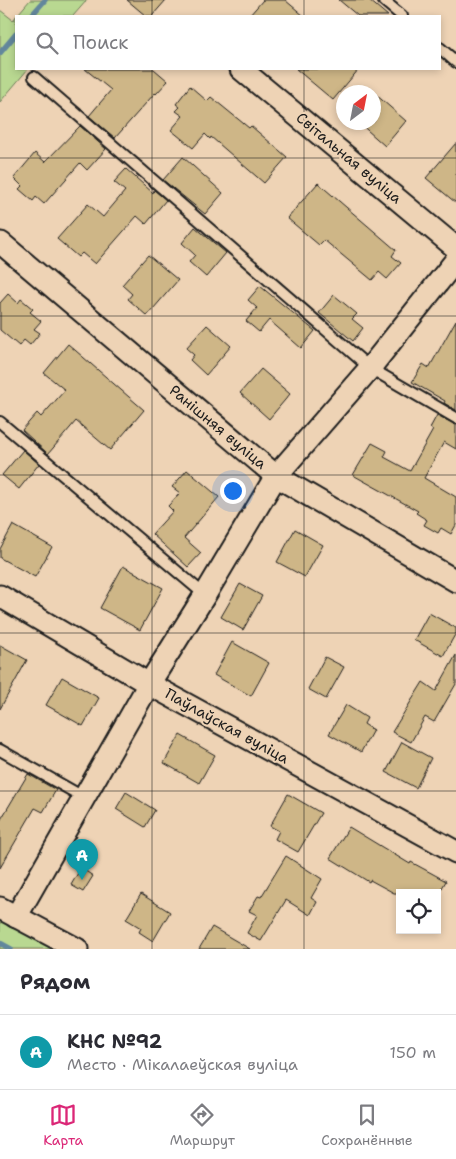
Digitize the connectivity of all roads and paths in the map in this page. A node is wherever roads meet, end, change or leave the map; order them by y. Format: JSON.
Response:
{"nodes":[{"id":1,"x":383,"y":0,"type":"edge"},
{"id":2,"x":401,"y":15,"type":"edge"},
{"id":3,"x":441,"y":49,"type":"edge"},
{"id":4,"x":456,"y":62,"type":"edge"},
{"id":5,"x":242,"y":70,"type":"edge"},
{"id":6,"x":34,"y":77,"type":"dead end"},
{"id":7,"x":1,"y":243,"type":"dead end"},
{"id":8,"x":456,"y":248,"type":"edge"},
{"id":9,"x":456,"y":260,"type":"edge"},
{"id":10,"x":370,"y":368,"type":"junction"},
{"id":11,"x":456,"y":418,"type":"edge"},
{"id":12,"x":0,"y":422,"type":"edge"},
{"id":13,"x":276,"y":476,"type":"junction"},
{"id":14,"x":456,"y":581,"type":"edge"},
{"id":15,"x":205,"y":595,"type":"junction"},
{"id":16,"x":0,"y":596,"type":"edge"},
{"id":17,"x":149,"y":684,"type":"junction"},
{"id":18,"x":0,"y":750,"type":"edge"},
{"id":19,"x":85,"y":798,"type":"junction"},
{"id":20,"x":456,"y":852,"type":"edge"},
{"id":21,"x":8,"y":913,"type":"edge"},
{"id":22,"x":77,"y":949,"type":"edge"}],
"edges":[{"from":1,"to":2,"type":"lane"},
{"from":3,"to":4,"type":"lane"},
{"from":5,"to":8,"type":"street","name":"Світальная вуліца"},
{"from":6,"to":10,"type":"lane"},
{"from":7,"to":13,"type":"street","name":"Ранішняя вуліца"},
{"from":9,"to":10,"type":"street"},
{"from":10,"to":11,"type":"lane"},
{"from":10,"to":13,"type":"street"},
{"from":12,"to":15,"type":"lane"},
{"from":13,"to":14,"type":"street","name":"Ранішняя вуліца"},
{"from":13,"to":15,"type":"street"},
{"from":15,"to":17,"type":"street"},
{"from":16,"to":17,"type":"street","name":"Паўлаўская вуліца"},
{"from":17,"to":19,"type":"street"},
{"from":17,"to":20,"type":"street","name":"Паўлаўская вуліца"},
{"from":18,"to":19,"type":"lane"},
{"from":19,"to":21,"type":"street"},
{"from":21,"to":22,"type":"street"}]}
